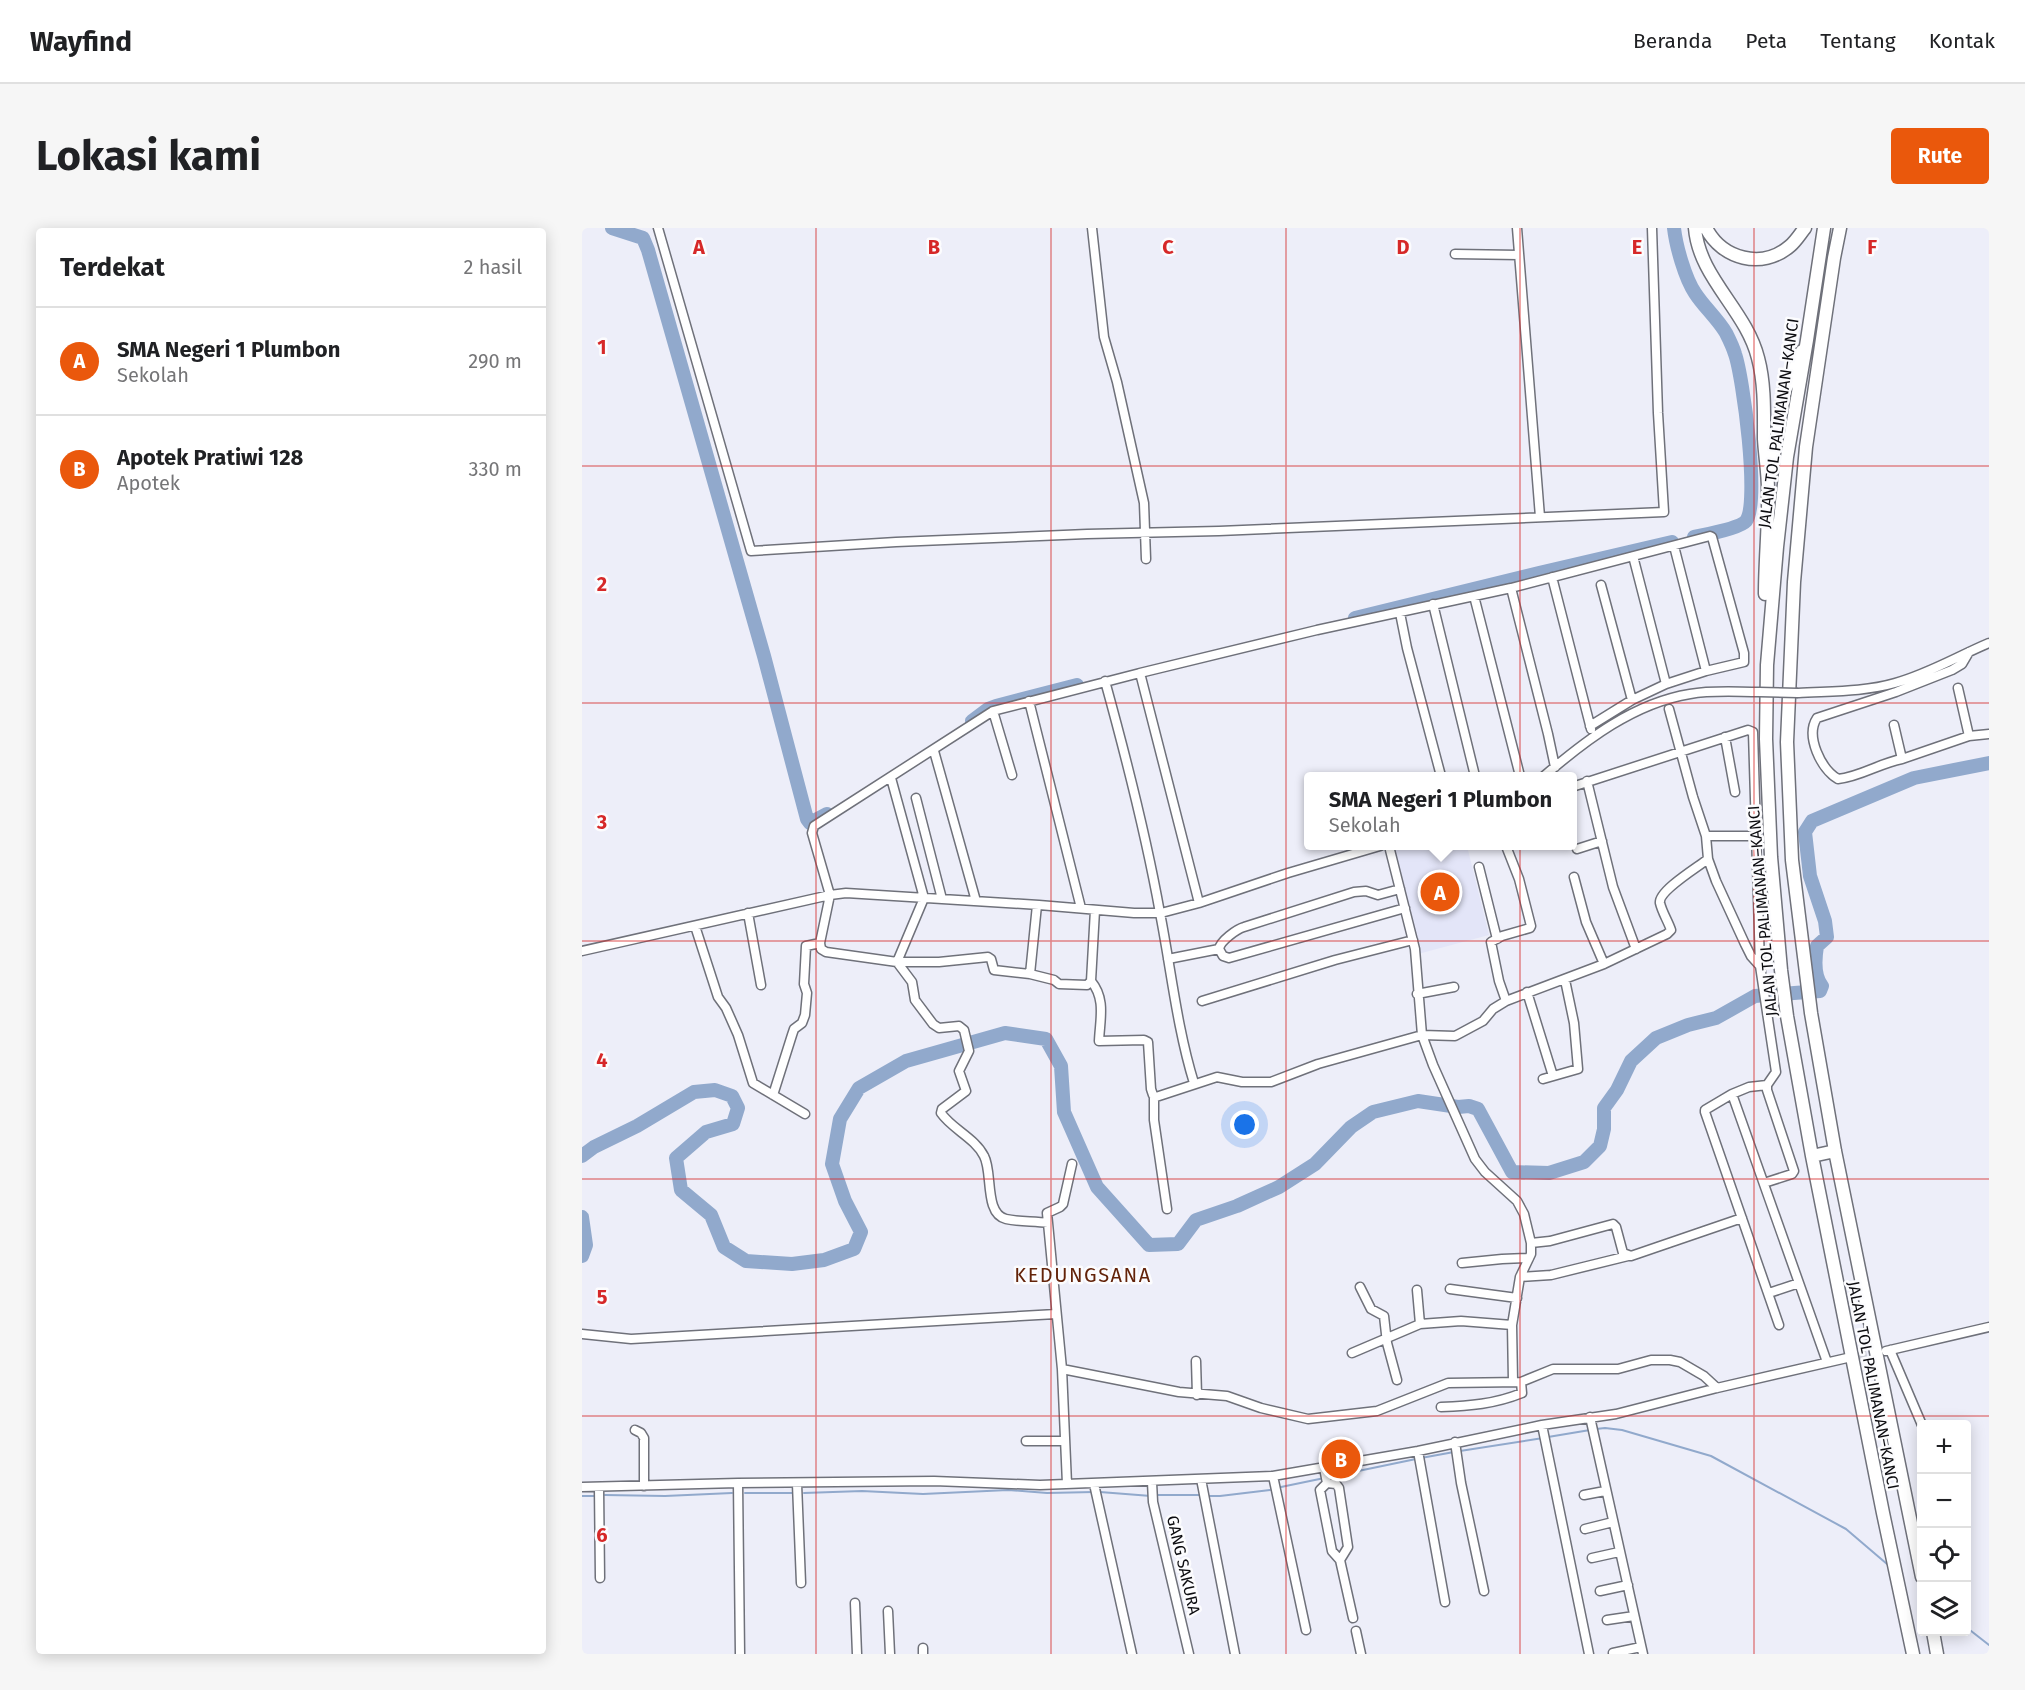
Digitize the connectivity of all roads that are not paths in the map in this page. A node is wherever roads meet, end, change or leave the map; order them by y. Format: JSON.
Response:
{"nodes":[{"id":1,"x":658,"y":228,"type":"edge"},
{"id":2,"x":1092,"y":228,"type":"edge"},
{"id":3,"x":1516,"y":228,"type":"edge"},
{"id":4,"x":1652,"y":228,"type":"edge"},
{"id":5,"x":1695,"y":228,"type":"edge"},
{"id":6,"x":1706,"y":228,"type":"edge"},
{"id":7,"x":1804,"y":228,"type":"edge"},
{"id":8,"x":1824,"y":228,"type":"edge"},
{"id":9,"x":1840,"y":228,"type":"edge"},
{"id":10,"x":1455,"y":254,"type":"dead end"},
{"id":11,"x":1519,"y":255,"type":"junction"},
{"id":12,"x":1807,"y":340,"type":"junction"},
{"id":13,"x":1768,"y":488,"type":"junction"},
{"id":14,"x":1540,"y":518,"type":"junction"},
{"id":15,"x":1145,"y":532,"type":"junction"},
{"id":16,"x":1674,"y":546,"type":"junction"},
{"id":17,"x":1633,"y":556,"type":"junction"},
{"id":18,"x":1146,"y":559,"type":"dead end"},
{"id":19,"x":1552,"y":577,"type":"junction"},
{"id":20,"x":1601,"y":585,"type":"dead end"},
{"id":21,"x":1511,"y":588,"type":"junction"},
{"id":22,"x":1474,"y":596,"type":"junction"},
{"id":23,"x":1433,"y":604,"type":"junction"},
{"id":24,"x":1400,"y":613,"type":"junction"},
{"id":25,"x":1989,"y":643,"type":"edge"},
{"id":26,"x":1969,"y":652,"type":"junction"},
{"id":27,"x":1767,"y":665,"type":"junction"},
{"id":28,"x":1706,"y":671,"type":"junction"},
{"id":29,"x":1140,"y":673,"type":"junction"},
{"id":30,"x":1105,"y":681,"type":"junction"},
{"id":31,"x":1666,"y":684,"type":"junction"},
{"id":32,"x":1958,"y":688,"type":"dead end"},
{"id":33,"x":1632,"y":700,"type":"junction"},
{"id":34,"x":1029,"y":701,"type":"junction"},
{"id":35,"x":1669,"y":709,"type":"dead end"},
{"id":36,"x":993,"y":711,"type":"junction"},
{"id":37,"x":1894,"y":725,"type":"dead end"},
{"id":38,"x":1590,"y":726,"type":"junction"},
{"id":39,"x":1989,"y":734,"type":"edge"},
{"id":40,"x":1969,"y":736,"type":"junction"},
{"id":41,"x":1725,"y":737,"type":"junction"},
{"id":42,"x":1593,"y":738,"type":"junction"},
{"id":43,"x":934,"y":751,"type":"junction"},
{"id":44,"x":1681,"y":751,"type":"junction"},
{"id":45,"x":1902,"y":759,"type":"junction"},
{"id":46,"x":1555,"y":767,"type":"junction"},
{"id":47,"x":1440,"y":772,"type":"edge"},
{"id":48,"x":1474,"y":772,"type":"edge"},
{"id":49,"x":1519,"y":772,"type":"edge"},
{"id":50,"x":1550,"y":772,"type":"edge"},
{"id":51,"x":1012,"y":775,"type":"dead end"},
{"id":52,"x":891,"y":778,"type":"junction"},
{"id":53,"x":1587,"y":781,"type":"junction"},
{"id":54,"x":1577,"y":785,"type":"edge"},
{"id":55,"x":1735,"y":792,"type":"dead end"},
{"id":56,"x":916,"y":798,"type":"dead end"},
{"id":57,"x":1706,"y":836,"type":"junction"},
{"id":58,"x":1756,"y":836,"type":"junction"},
{"id":59,"x":1602,"y":841,"type":"junction"},
{"id":60,"x":1577,"y":849,"type":"dead end"},
{"id":61,"x":1366,"y":850,"type":"edge"},
{"id":62,"x":1390,"y":850,"type":"edge"},
{"id":63,"x":1508,"y":850,"type":"edge"},
{"id":64,"x":1708,"y":859,"type":"junction"},
{"id":65,"x":1479,"y":867,"type":"dead end"},
{"id":66,"x":1574,"y":877,"type":"dead end"},
{"id":67,"x":1400,"y":889,"type":"junction"},
{"id":68,"x":830,"y":895,"type":"junction"},
{"id":69,"x":924,"y":898,"type":"junction"},
{"id":70,"x":942,"y":899,"type":"junction"},
{"id":71,"x":976,"y":901,"type":"junction"},
{"id":72,"x":1199,"y":903,"type":"junction"},
{"id":73,"x":1037,"y":905,"type":"junction"},
{"id":74,"x":1081,"y":908,"type":"junction"},
{"id":75,"x":1405,"y":908,"type":"junction"},
{"id":76,"x":1095,"y":910,"type":"junction"},
{"id":77,"x":748,"y":913,"type":"junction"},
{"id":78,"x":1161,"y":913,"type":"junction"},
{"id":79,"x":695,"y":926,"type":"junction"},
{"id":80,"x":1497,"y":939,"type":"junction"},
{"id":81,"x":1413,"y":940,"type":"junction"},
{"id":82,"x":820,"y":943,"type":"junction"},
{"id":83,"x":1219,"y":949,"type":"junction"},
{"id":84,"x":1635,"y":949,"type":"junction"},
{"id":85,"x":582,"y":951,"type":"edge"},
{"id":86,"x":1168,"y":958,"type":"junction"},
{"id":87,"x":897,"y":962,"type":"junction"},
{"id":88,"x":1604,"y":964,"type":"junction"},
{"id":89,"x":1760,"y":966,"type":"junction"},
{"id":90,"x":1030,"y":974,"type":"junction"},
{"id":91,"x":1565,"y":980,"type":"junction"},
{"id":92,"x":1091,"y":981,"type":"junction"},
{"id":93,"x":761,"y":985,"type":"dead end"},
{"id":94,"x":1454,"y":987,"type":"dead end"},
{"id":95,"x":1527,"y":992,"type":"junction"},
{"id":96,"x":1418,"y":994,"type":"junction"},
{"id":97,"x":1202,"y":1000,"type":"dead end"},
{"id":98,"x":1506,"y":1001,"type":"junction"},
{"id":99,"x":1422,"y":1035,"type":"junction"},
{"id":100,"x":1553,"y":1076,"type":"junction"},
{"id":101,"x":1543,"y":1079,"type":"dead end"},
{"id":102,"x":1194,"y":1083,"type":"junction"},
{"id":103,"x":1767,"y":1085,"type":"junction"},
{"id":104,"x":1732,"y":1094,"type":"junction"},
{"id":105,"x":773,"y":1095,"type":"junction"},
{"id":106,"x":1154,"y":1096,"type":"junction"},
{"id":107,"x":806,"y":1114,"type":"dead end"},
{"id":108,"x":1835,"y":1151,"type":"junction"},
{"id":109,"x":1812,"y":1156,"type":"junction"},
{"id":110,"x":1072,"y":1164,"type":"dead end"},
{"id":111,"x":1764,"y":1183,"type":"junction"},
{"id":112,"x":1167,"y":1209,"type":"dead end"},
{"id":113,"x":1742,"y":1218,"type":"junction"},
{"id":114,"x":1048,"y":1223,"type":"junction"},
{"id":115,"x":1531,"y":1243,"type":"junction"},
{"id":116,"x":1628,"y":1256,"type":"junction"},
{"id":117,"x":1529,"y":1258,"type":"junction"},
{"id":118,"x":1462,"y":1263,"type":"dead end"},
{"id":119,"x":1520,"y":1277,"type":"junction"},
{"id":120,"x":1799,"y":1283,"type":"junction"},
{"id":121,"x":1360,"y":1287,"type":"dead end"},
{"id":122,"x":1450,"y":1289,"type":"dead end"},
{"id":123,"x":1417,"y":1290,"type":"dead end"},
{"id":124,"x":1769,"y":1293,"type":"junction"},
{"id":125,"x":1517,"y":1298,"type":"junction"},
{"id":126,"x":1056,"y":1314,"type":"junction"},
{"id":127,"x":1420,"y":1324,"type":"junction"},
{"id":128,"x":1779,"y":1324,"type":"dead end"},
{"id":129,"x":1512,"y":1325,"type":"junction"},
{"id":130,"x":1989,"y":1327,"type":"edge"},
{"id":131,"x":582,"y":1334,"type":"edge"},
{"id":132,"x":1386,"y":1337,"type":"junction"},
{"id":133,"x":1352,"y":1353,"type":"dead end"},
{"id":134,"x":1846,"y":1358,"type":"tunnel mouth"},
{"id":135,"x":1196,"y":1361,"type":"dead end"},
{"id":136,"x":1827,"y":1362,"type":"junction"},
{"id":137,"x":1062,"y":1369,"type":"junction"},
{"id":138,"x":1397,"y":1380,"type":"dead end"},
{"id":139,"x":1517,"y":1381,"type":"junction"},
{"id":140,"x":1717,"y":1388,"type":"junction"},
{"id":141,"x":1197,"y":1395,"type":"junction"},
{"id":142,"x":1441,"y":1407,"type":"dead end"},
{"id":143,"x":1590,"y":1420,"type":"junction"},
{"id":144,"x":1920,"y":1420,"type":"edge"},
{"id":145,"x":635,"y":1430,"type":"dead end"},
{"id":146,"x":1543,"y":1431,"type":"junction"},
{"id":147,"x":1026,"y":1441,"type":"dead end"},
{"id":148,"x":1064,"y":1441,"type":"junction"},
{"id":149,"x":1456,"y":1449,"type":"junction"},
{"id":150,"x":1419,"y":1457,"type":"junction"},
{"id":151,"x":1273,"y":1476,"type":"junction"},
{"id":152,"x":1326,"y":1476,"type":"junction"},
{"id":153,"x":738,"y":1483,"type":"junction"},
{"id":154,"x":1202,"y":1483,"type":"junction"},
{"id":155,"x":798,"y":1484,"type":"junction"},
{"id":156,"x":1066,"y":1484,"type":"junction"},
{"id":157,"x":1152,"y":1485,"type":"junction"},
{"id":158,"x":599,"y":1486,"type":"junction"},
{"id":159,"x":644,"y":1486,"type":"junction"},
{"id":160,"x":582,"y":1487,"type":"edge"},
{"id":161,"x":1095,"y":1488,"type":"junction"},
{"id":162,"x":1605,"y":1491,"type":"junction"},
{"id":163,"x":1584,"y":1495,"type":"dead end"},
{"id":164,"x":1613,"y":1522,"type":"junction"},
{"id":165,"x":1585,"y":1528,"type":"dead end"},
{"id":166,"x":1619,"y":1552,"type":"junction"},
{"id":167,"x":1917,"y":1553,"type":"edge"},
{"id":168,"x":1592,"y":1558,"type":"dead end"},
{"id":169,"x":1340,"y":1560,"type":"junction"},
{"id":170,"x":600,"y":1578,"type":"dead end"},
{"id":171,"x":801,"y":1583,"type":"dead end"},
{"id":172,"x":1628,"y":1585,"type":"junction"},
{"id":173,"x":1484,"y":1591,"type":"dead end"},
{"id":174,"x":1600,"y":1591,"type":"dead end"},
{"id":175,"x":1445,"y":1602,"type":"dead end"},
{"id":176,"x":855,"y":1603,"type":"dead end"},
{"id":177,"x":888,"y":1611,"type":"dead end"},
{"id":178,"x":1634,"y":1616,"type":"junction"},
{"id":179,"x":1353,"y":1618,"type":"dead end"},
{"id":180,"x":1607,"y":1620,"type":"dead end"},
{"id":181,"x":1306,"y":1630,"type":"dead end"},
{"id":182,"x":1356,"y":1631,"type":"dead end"},
{"id":183,"x":1934,"y":1636,"type":"edge"},
{"id":184,"x":1642,"y":1651,"type":"edge"},
{"id":185,"x":1613,"y":1653,"type":"edge"},
{"id":186,"x":740,"y":1654,"type":"edge"},
{"id":187,"x":857,"y":1654,"type":"edge"},
{"id":188,"x":890,"y":1654,"type":"edge"},
{"id":189,"x":1132,"y":1654,"type":"edge"},
{"id":190,"x":1189,"y":1654,"type":"edge"},
{"id":191,"x":1235,"y":1654,"type":"edge"},
{"id":192,"x":1361,"y":1654,"type":"edge"},
{"id":193,"x":1589,"y":1654,"type":"edge"},
{"id":194,"x":1913,"y":1654,"type":"edge"},
{"id":195,"x":1938,"y":1654,"type":"edge"}],
"edges":[{"from":1,"to":15,"type":"street"},
{"from":2,"to":15,"type":"street"},
{"from":3,"to":11,"type":"street"},
{"from":4,"to":14,"type":"street"},
{"from":5,"to":13,"type":"highway"},
{"from":6,"to":7,"type":"highway"},
{"from":8,"to":12,"type":"highway","name":"JALAN TOL PALIMANAN–KANCI"},
{"from":9,"to":108,"type":"highway","name":"JALAN TOL PALIMANAN–KANCI"},
{"from":10,"to":11,"type":"street"},
{"from":11,"to":14,"type":"street"},
{"from":12,"to":13,"type":"highway"},
{"from":12,"to":27,"type":"highway","name":"JALAN TOL PALIMANAN–KANCI"},
{"from":13,"to":27,"type":"highway"},
{"from":14,"to":15,"type":"street"},
{"from":15,"to":18,"type":"street"},
{"from":16,"to":17,"type":"street"},
{"from":16,"to":28,"type":"street"},
{"from":16,"to":28,"type":"street"},
{"from":17,"to":19,"type":"street"},
{"from":17,"to":31,"type":"street"},
{"from":19,"to":21,"type":"street"},
{"from":19,"to":38,"type":"street"},
{"from":20,"to":33,"type":"street"},
{"from":21,"to":22,"type":"street"},
{"from":21,"to":46,"type":"street"},
{"from":22,"to":23,"type":"street"},
{"from":22,"to":49,"type":"street"},
{"from":23,"to":24,"type":"street"},
{"from":23,"to":48,"type":"street"},
{"from":24,"to":29,"type":"street"},
{"from":24,"to":47,"type":"street"},
{"from":25,"to":26,"type":"street"},
{"from":26,"to":42,"type":"street","bridge":true},
{"from":26,"to":45,"type":"street"},
{"from":27,"to":109,"type":"highway","name":"JALAN TOL PALIMANAN–KANCI"},
{"from":28,"to":31,"type":"street"},
{"from":29,"to":30,"type":"street"},
{"from":29,"to":72,"type":"street"},
{"from":30,"to":34,"type":"street"},
{"from":30,"to":78,"type":"street"},
{"from":31,"to":33,"type":"street"},
{"from":32,"to":40,"type":"street"},
{"from":33,"to":38,"type":"street"},
{"from":34,"to":36,"type":"street"},
{"from":34,"to":74,"type":"street"},
{"from":35,"to":44,"type":"street"},
{"from":36,"to":43,"type":"street"},
{"from":36,"to":51,"type":"street"},
{"from":37,"to":45,"type":"street"},
{"from":38,"to":42,"type":"street"},
{"from":39,"to":40,"type":"street"},
{"from":40,"to":45,"type":"street"},
{"from":41,"to":44,"type":"street"},
{"from":41,"to":55,"type":"street"},
{"from":41,"to":58,"type":"street"},
{"from":42,"to":46,"type":"street"},
{"from":43,"to":52,"type":"street"},
{"from":43,"to":71,"type":"street"},
{"from":44,"to":53,"type":"street"},
{"from":44,"to":57,"type":"street"},
{"from":46,"to":50,"type":"street"},
{"from":52,"to":68,"type":"street"},
{"from":52,"to":69,"type":"street"},
{"from":53,"to":54,"type":"street"},
{"from":53,"to":59,"type":"street"},
{"from":56,"to":70,"type":"street"},
{"from":57,"to":58,"type":"street"},
{"from":57,"to":64,"type":"street"},
{"from":58,"to":89,"type":"street"},
{"from":59,"to":60,"type":"street"},
{"from":59,"to":84,"type":"street"},
{"from":61,"to":72,"type":"street"},
{"from":62,"to":67,"type":"street"},
{"from":63,"to":80,"type":"street"},
{"from":64,"to":84,"type":"street"},
{"from":64,"to":89,"type":"street"},
{"from":65,"to":80,"type":"street"},
{"from":66,"to":88,"type":"street"},
{"from":67,"to":75,"type":"street"},
{"from":67,"to":83,"type":"street"},
{"from":68,"to":69,"type":"street"},
{"from":68,"to":77,"type":"street"},
{"from":68,"to":82,"type":"street"},
{"from":69,"to":70,"type":"street"},
{"from":69,"to":87,"type":"street"},
{"from":70,"to":71,"type":"street"},
{"from":71,"to":73,"type":"street"},
{"from":72,"to":78,"type":"street"},
{"from":73,"to":74,"type":"street"},
{"from":73,"to":90,"type":"street"},
{"from":74,"to":76,"type":"street"},
{"from":75,"to":81,"type":"street"},
{"from":75,"to":83,"type":"street"},
{"from":76,"to":78,"type":"street"},
{"from":76,"to":92,"type":"street"},
{"from":77,"to":79,"type":"street"},
{"from":77,"to":93,"type":"street"},
{"from":78,"to":86,"type":"street"},
{"from":79,"to":85,"type":"street"},
{"from":79,"to":105,"type":"street"},
{"from":80,"to":98,"type":"street"},
{"from":81,"to":96,"type":"street"},
{"from":81,"to":97,"type":"street"},
{"from":82,"to":87,"type":"street"},
{"from":82,"to":105,"type":"street"},
{"from":83,"to":86,"type":"street"},
{"from":84,"to":88,"type":"street"},
{"from":86,"to":102,"type":"street"},
{"from":87,"to":90,"type":"street"},
{"from":87,"to":114,"type":"street"},
{"from":88,"to":91,"type":"street"},
{"from":89,"to":103,"type":"street"},
{"from":90,"to":92,"type":"street"},
{"from":91,"to":95,"type":"street"},
{"from":91,"to":100,"type":"street"},
{"from":92,"to":106,"type":"street"},
{"from":94,"to":96,"type":"street"},
{"from":95,"to":98,"type":"street"},
{"from":95,"to":100,"type":"street"},
{"from":96,"to":99,"type":"street"},
{"from":98,"to":99,"type":"street"},
{"from":99,"to":102,"type":"street"},
{"from":99,"to":115,"type":"street"},
{"from":100,"to":101,"type":"street"},
{"from":102,"to":106,"type":"street"},
{"from":103,"to":104,"type":"street"},
{"from":103,"to":111,"type":"street"},
{"from":104,"to":111,"type":"street"},
{"from":104,"to":113,"type":"street"},
{"from":105,"to":107,"type":"street"},
{"from":106,"to":112,"type":"street"},
{"from":108,"to":109,"type":"highway"},
{"from":108,"to":167,"type":"highway","name":"JALAN TOL PALIMANAN–KANCI"},
{"from":109,"to":194,"type":"highway","name":"JALAN TOL PALIMANAN–KANCI"},
{"from":110,"to":114,"type":"street"},
{"from":111,"to":120,"type":"street"},
{"from":113,"to":116,"type":"street"},
{"from":113,"to":124,"type":"street"},
{"from":114,"to":126,"type":"street"},
{"from":115,"to":116,"type":"street"},
{"from":115,"to":117,"type":"street"},
{"from":116,"to":119,"type":"street"},
{"from":117,"to":118,"type":"street"},
{"from":117,"to":119,"type":"street"},
{"from":119,"to":125,"type":"street"},
{"from":120,"to":124,"type":"street"},
{"from":120,"to":136,"type":"street"},
{"from":121,"to":132,"type":"street"},
{"from":122,"to":125,"type":"street"},
{"from":123,"to":127,"type":"street"},
{"from":124,"to":128,"type":"street"},
{"from":125,"to":129,"type":"street"},
{"from":126,"to":131,"type":"street"},
{"from":126,"to":137,"type":"street"},
{"from":127,"to":129,"type":"street"},
{"from":127,"to":132,"type":"street"},
{"from":129,"to":139,"type":"street"},
{"from":130,"to":144,"type":"street"},
{"from":132,"to":133,"type":"street"},
{"from":132,"to":138,"type":"street"},
{"from":134,"to":136,"type":"street"},
{"from":135,"to":141,"type":"street"},
{"from":136,"to":140,"type":"street"},
{"from":137,"to":141,"type":"street"},
{"from":137,"to":148,"type":"street"},
{"from":139,"to":140,"type":"street"},
{"from":139,"to":141,"type":"street"},
{"from":139,"to":142,"type":"street"},
{"from":140,"to":143,"type":"street"},
{"from":143,"to":146,"type":"street"},
{"from":143,"to":162,"type":"street"},
{"from":145,"to":159,"type":"street"},
{"from":146,"to":149,"type":"street"},
{"from":146,"to":193,"type":"street"},
{"from":147,"to":148,"type":"street"},
{"from":148,"to":156,"type":"street"},
{"from":149,"to":150,"type":"street"},
{"from":149,"to":173,"type":"street"},
{"from":150,"to":152,"type":"street"},
{"from":150,"to":175,"type":"street"},
{"from":151,"to":152,"type":"street"},
{"from":151,"to":154,"type":"street"},
{"from":151,"to":181,"type":"street"},
{"from":152,"to":169,"type":"street"},
{"from":152,"to":169,"type":"street"},
{"from":153,"to":155,"type":"street"},
{"from":153,"to":159,"type":"street"},
{"from":153,"to":186,"type":"street"},
{"from":154,"to":157,"type":"street"},
{"from":154,"to":191,"type":"street"},
{"from":155,"to":156,"type":"street"},
{"from":155,"to":171,"type":"street"},
{"from":156,"to":161,"type":"street"},
{"from":157,"to":161,"type":"street"},
{"from":157,"to":190,"type":"street","name":"GANG SAKURA"},
{"from":158,"to":159,"type":"street"},
{"from":158,"to":160,"type":"street"},
{"from":158,"to":170,"type":"street"},
{"from":161,"to":189,"type":"street"},
{"from":162,"to":163,"type":"street"},
{"from":162,"to":164,"type":"street"},
{"from":164,"to":165,"type":"street"},
{"from":164,"to":166,"type":"street"},
{"from":166,"to":168,"type":"street"},
{"from":166,"to":172,"type":"street"},
{"from":169,"to":179,"type":"street"},
{"from":172,"to":174,"type":"street"},
{"from":172,"to":178,"type":"street"},
{"from":176,"to":187,"type":"street"},
{"from":177,"to":188,"type":"street"},
{"from":178,"to":180,"type":"street"},
{"from":178,"to":184,"type":"street"},
{"from":182,"to":192,"type":"street"},
{"from":183,"to":195,"type":"highway"},
{"from":184,"to":185,"type":"street"}]}
